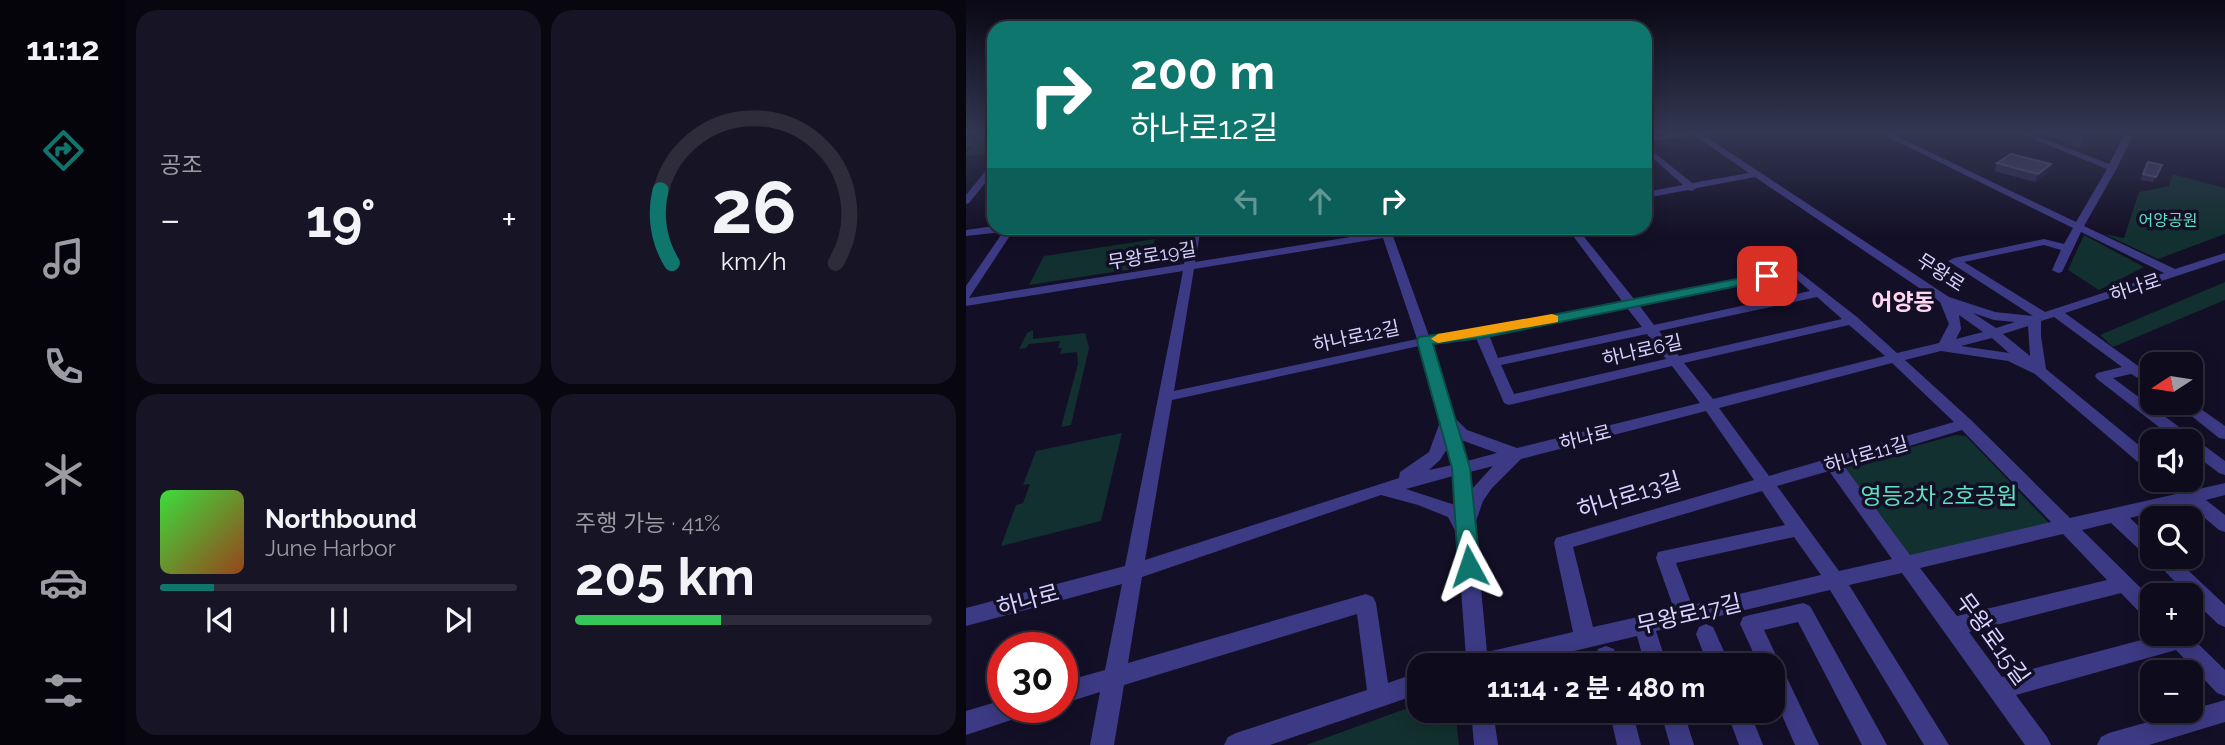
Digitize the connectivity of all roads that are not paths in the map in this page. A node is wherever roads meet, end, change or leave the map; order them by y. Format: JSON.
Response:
{"nodes":[{"id":1,"x":1668,"y":167,"type":"edge"},
{"id":2,"x":1745,"y":167,"type":"edge"},
{"id":3,"x":1955,"y":167,"type":"edge"},
{"id":4,"x":2110,"y":167,"type":"edge"},
{"id":5,"x":2113,"y":168,"type":"joint"},
{"id":6,"x":1755,"y":174,"type":"junction"},
{"id":7,"x":987,"y":175,"type":"edge"},
{"id":8,"x":1692,"y":188,"type":"junction"},
{"id":9,"x":1652,"y":194,"type":"edge"},
{"id":10,"x":966,"y":201,"type":"edge"},
{"id":11,"x":2080,"y":226,"type":"junction"},
{"id":12,"x":987,"y":230,"type":"edge"},
{"id":13,"x":966,"y":233,"type":"edge"},
{"id":14,"x":1004,"y":235,"type":"edge"},
{"id":15,"x":1195,"y":235,"type":"edge"},
{"id":16,"x":1359,"y":235,"type":"edge"},
{"id":17,"x":1388,"y":235,"type":"edge"},
{"id":18,"x":1577,"y":235,"type":"edge"},
{"id":19,"x":2067,"y":248,"type":"junction"},
{"id":20,"x":2225,"y":256,"type":"edge"},
{"id":21,"x":1189,"y":267,"type":"junction"},
{"id":22,"x":2058,"y":270,"type":"dead end"},
{"id":23,"x":2176,"y":274,"type":"junction"},
{"id":24,"x":1819,"y":293,"type":"junction"},
{"id":25,"x":966,"y":295,"type":"edge"},
{"id":26,"x":1945,"y":300,"type":"junction"},
{"id":27,"x":966,"y":302,"type":"edge"},
{"id":28,"x":1630,"y":303,"type":"junction"},
{"id":29,"x":2045,"y":317,"type":"junction"},
{"id":30,"x":1853,"y":320,"type":"junction"},
{"id":31,"x":1651,"y":330,"type":"junction"},
{"id":32,"x":1481,"y":333,"type":"junction"},
{"id":33,"x":1994,"y":333,"type":"junction"},
{"id":34,"x":1424,"y":341,"type":"junction"},
{"id":35,"x":1943,"y":347,"type":"junction"},
{"id":36,"x":1898,"y":359,"type":"junction"},
{"id":37,"x":1676,"y":362,"type":"junction"},
{"id":38,"x":1493,"y":363,"type":"junction"},
{"id":39,"x":2133,"y":369,"type":"junction"},
{"id":40,"x":2039,"y":371,"type":"junction"},
{"id":41,"x":2140,"y":374,"type":"edge"},
{"id":42,"x":1166,"y":397,"type":"junction"},
{"id":43,"x":1710,"y":406,"type":"junction"},
{"id":44,"x":2199,"y":415,"type":"edge"},
{"id":45,"x":1447,"y":419,"type":"junction"},
{"id":46,"x":1966,"y":424,"type":"junction"},
{"id":47,"x":2172,"y":429,"type":"edge"},
{"id":48,"x":2225,"y":434,"type":"edge"},
{"id":49,"x":2203,"y":452,"type":"edge"},
{"id":50,"x":1517,"y":454,"type":"junction"},
{"id":51,"x":2140,"y":455,"type":"edge"},
{"id":52,"x":1833,"y":464,"type":"junction"},
{"id":53,"x":1461,"y":468,"type":"junction"},
{"id":54,"x":2225,"y":469,"type":"edge"},
{"id":55,"x":1765,"y":482,"type":"junction"},
{"id":56,"x":1380,"y":489,"type":"junction"},
{"id":57,"x":2225,"y":489,"type":"edge"},
{"id":58,"x":2185,"y":492,"type":"edge"},
{"id":59,"x":2191,"y":497,"type":"junction"},
{"id":60,"x":2115,"y":514,"type":"junction"},
{"id":61,"x":2225,"y":525,"type":"edge"},
{"id":62,"x":2067,"y":526,"type":"junction"},
{"id":63,"x":1798,"y":529,"type":"junction"},
{"id":64,"x":2140,"y":538,"type":"edge"},
{"id":65,"x":1467,"y":542,"type":"junction"},
{"id":66,"x":1906,"y":563,"type":"junction"},
{"id":67,"x":2174,"y":569,"type":"edge"},
{"id":68,"x":1131,"y":573,"type":"junction"},
{"id":69,"x":1835,"y":580,"type":"junction"},
{"id":70,"x":2125,"y":584,"type":"junction"},
{"id":71,"x":2140,"y":600,"type":"edge"},
{"id":72,"x":1686,"y":615,"type":"junction"},
{"id":73,"x":966,"y":617,"type":"edge"},
{"id":74,"x":2225,"y":618,"type":"edge"},
{"id":75,"x":1644,"y":625,"type":"junction"},
{"id":76,"x":1952,"y":627,"type":"junction"},
{"id":77,"x":1706,"y":634,"type":"dead end"},
{"id":78,"x":1585,"y":638,"type":"junction"},
{"id":79,"x":2143,"y":646,"type":"edge"},
{"id":80,"x":2187,"y":646,"type":"edge"},
{"id":81,"x":1475,"y":653,"type":"edge"},
{"id":82,"x":1524,"y":653,"type":"edge"},
{"id":83,"x":1653,"y":653,"type":"edge"},
{"id":84,"x":1714,"y":653,"type":"edge"},
{"id":85,"x":1764,"y":653,"type":"edge"},
{"id":86,"x":1114,"y":678,"type":"junction"},
{"id":87,"x":2225,"y":685,"type":"edge"},
{"id":88,"x":1407,"y":686,"type":"edge"},
{"id":89,"x":1078,"y":688,"type":"edge"},
{"id":90,"x":1997,"y":689,"type":"junction"},
{"id":91,"x":1379,"y":696,"type":"junction"},
{"id":92,"x":1785,"y":697,"type":"edge"},
{"id":93,"x":2225,"y":711,"type":"edge"},
{"id":94,"x":987,"y":717,"type":"edge"},
{"id":95,"x":966,"y":723,"type":"edge"},
{"id":96,"x":1483,"y":723,"type":"edge"},
{"id":97,"x":1623,"y":723,"type":"edge"},
{"id":98,"x":1675,"y":723,"type":"edge"},
{"id":99,"x":1742,"y":723,"type":"edge"},
{"id":100,"x":1102,"y":745,"type":"edge"},
{"id":101,"x":1236,"y":745,"type":"edge"},
{"id":102,"x":1486,"y":745,"type":"edge"},
{"id":103,"x":1629,"y":745,"type":"edge"},
{"id":104,"x":1682,"y":745,"type":"edge"},
{"id":105,"x":1751,"y":745,"type":"edge"},
{"id":106,"x":1807,"y":745,"type":"edge"},
{"id":107,"x":1875,"y":745,"type":"edge"},
{"id":108,"x":1937,"y":745,"type":"edge"},
{"id":109,"x":2039,"y":745,"type":"edge"},
{"id":110,"x":2109,"y":745,"type":"edge"}],
"edges":[{"from":1,"to":8,"type":"street"},
{"from":2,"to":6,"type":"street","name":"무왕로"},
{"from":3,"to":11,"type":"street"},
{"from":4,"to":5,"type":"street"},
{"from":5,"to":11,"type":"street"},
{"from":6,"to":8,"type":"street"},
{"from":6,"to":26,"type":"street","name":"무왕로"},
{"from":7,"to":10,"type":"street"},
{"from":8,"to":9,"type":"street"},
{"from":11,"to":19,"type":"street"},
{"from":11,"to":23,"type":"street"},
{"from":12,"to":13,"type":"street"},
{"from":14,"to":25,"type":"street"},
{"from":15,"to":21,"type":"street"},
{"from":16,"to":21,"type":"street","name":"무왕로19길"},
{"from":17,"to":34,"type":"street"},
{"from":18,"to":28,"type":"street"},
{"from":19,"to":22,"type":"street"},
{"from":19,"to":29,"type":"street"},
{"from":20,"to":23,"type":"street","name":"하나로"},
{"from":21,"to":27,"type":"street","name":"무왕로19길"},
{"from":21,"to":42,"type":"street"},
{"from":23,"to":29,"type":"street","name":"하나로"},
{"from":24,"to":28,"type":"street","name":"하나로12길"},
{"from":24,"to":30,"type":"street","name":"하나로12길"},
{"from":24,"to":31,"type":"street"},
{"from":26,"to":29,"type":"street"},
{"from":26,"to":33,"type":"street","name":"무왕로"},
{"from":26,"to":35,"type":"street"},
{"from":28,"to":31,"type":"street"},
{"from":28,"to":32,"type":"street","name":"하나로12길"},
{"from":29,"to":33,"type":"street","name":"하나로"},
{"from":29,"to":39,"type":"street"},
{"from":29,"to":40,"type":"street"},
{"from":30,"to":36,"type":"street","name":"하나로12길"},
{"from":30,"to":37,"type":"street","name":"하나로6길"},
{"from":31,"to":37,"type":"street"},
{"from":31,"to":38,"type":"street"},
{"from":32,"to":34,"type":"street","name":"하나로12길"},
{"from":32,"to":38,"type":"street","name":"하나로6길"},
{"from":33,"to":35,"type":"street","name":"하나로"},
{"from":33,"to":40,"type":"street","name":"무왕로"},
{"from":34,"to":42,"type":"street","name":"하나로12길"},
{"from":34,"to":45,"type":"street"},
{"from":35,"to":36,"type":"street","name":"하나로"},
{"from":35,"to":40,"type":"street"},
{"from":36,"to":43,"type":"street","name":"하나로"},
{"from":36,"to":46,"type":"street"},
{"from":37,"to":38,"type":"street","name":"하나로6길"},
{"from":37,"to":43,"type":"street"},
{"from":39,"to":41,"type":"street"},
{"from":39,"to":47,"type":"street"},
{"from":40,"to":51,"type":"street","name":"무왕로"},
{"from":42,"to":68,"type":"street"},
{"from":43,"to":50,"type":"street","name":"하나로"},
{"from":43,"to":55,"type":"street"},
{"from":44,"to":48,"type":"street"},
{"from":45,"to":50,"type":"street"},
{"from":45,"to":53,"type":"street"},
{"from":45,"to":56,"type":"street"},
{"from":46,"to":52,"type":"street","name":"하나로11길"},
{"from":46,"to":62,"type":"street"},
{"from":49,"to":54,"type":"street"},
{"from":50,"to":53,"type":"street","name":"하나로"},
{"from":50,"to":65,"type":"street"},
{"from":52,"to":55,"type":"street","name":"하나로11길"},
{"from":52,"to":66,"type":"street"},
{"from":53,"to":56,"type":"street","name":"하나로"},
{"from":53,"to":65,"type":"street"},
{"from":55,"to":63,"type":"street"},
{"from":55,"to":78,"type":"street","name":"하나로13길"},
{"from":56,"to":65,"type":"street"},
{"from":56,"to":68,"type":"street","name":"하나로"},
{"from":57,"to":59,"type":"street","name":"무왕로17길"},
{"from":58,"to":59,"type":"street"},
{"from":59,"to":60,"type":"street","name":"무왕로17길"},
{"from":59,"to":61,"type":"street"},
{"from":60,"to":62,"type":"street","name":"무왕로17길"},
{"from":60,"to":64,"type":"street"},
{"from":62,"to":66,"type":"street","name":"무왕로17길"},
{"from":62,"to":70,"type":"street"},
{"from":63,"to":69,"type":"street"},
{"from":63,"to":72,"type":"street"},
{"from":65,"to":81,"type":"street"},
{"from":66,"to":69,"type":"street","name":"무왕로17길"},
{"from":66,"to":76,"type":"street","name":"무왕로15길"},
{"from":67,"to":74,"type":"street"},
{"from":68,"to":73,"type":"street","name":"하나로"},
{"from":68,"to":86,"type":"street"},
{"from":69,"to":72,"type":"street","name":"무왕로17길"},
{"from":69,"to":108,"type":"street"},
{"from":70,"to":71,"type":"street"},
{"from":70,"to":76,"type":"street"},
{"from":72,"to":75,"type":"street","name":"무왕로17길"},
{"from":75,"to":78,"type":"street","name":"무왕로17길"},
{"from":75,"to":83,"type":"street"},
{"from":76,"to":90,"type":"street","name":"무왕로15길"},
{"from":77,"to":84,"type":"street"},
{"from":78,"to":82,"type":"street","name":"무왕로17길"},
{"from":79,"to":90,"type":"street"},
{"from":80,"to":87,"type":"street"},
{"from":85,"to":107,"type":"street"},
{"from":86,"to":89,"type":"street"},
{"from":86,"to":91,"type":"street"},
{"from":86,"to":100,"type":"street"},
{"from":88,"to":91,"type":"street"},
{"from":90,"to":109,"type":"street","name":"무왕로15길"},
{"from":91,"to":101,"type":"street"},
{"from":92,"to":106,"type":"street"},
{"from":93,"to":110,"type":"street"},
{"from":94,"to":95,"type":"street"},
{"from":96,"to":102,"type":"street"},
{"from":97,"to":103,"type":"street"},
{"from":98,"to":104,"type":"street"},
{"from":99,"to":105,"type":"street"}]}
